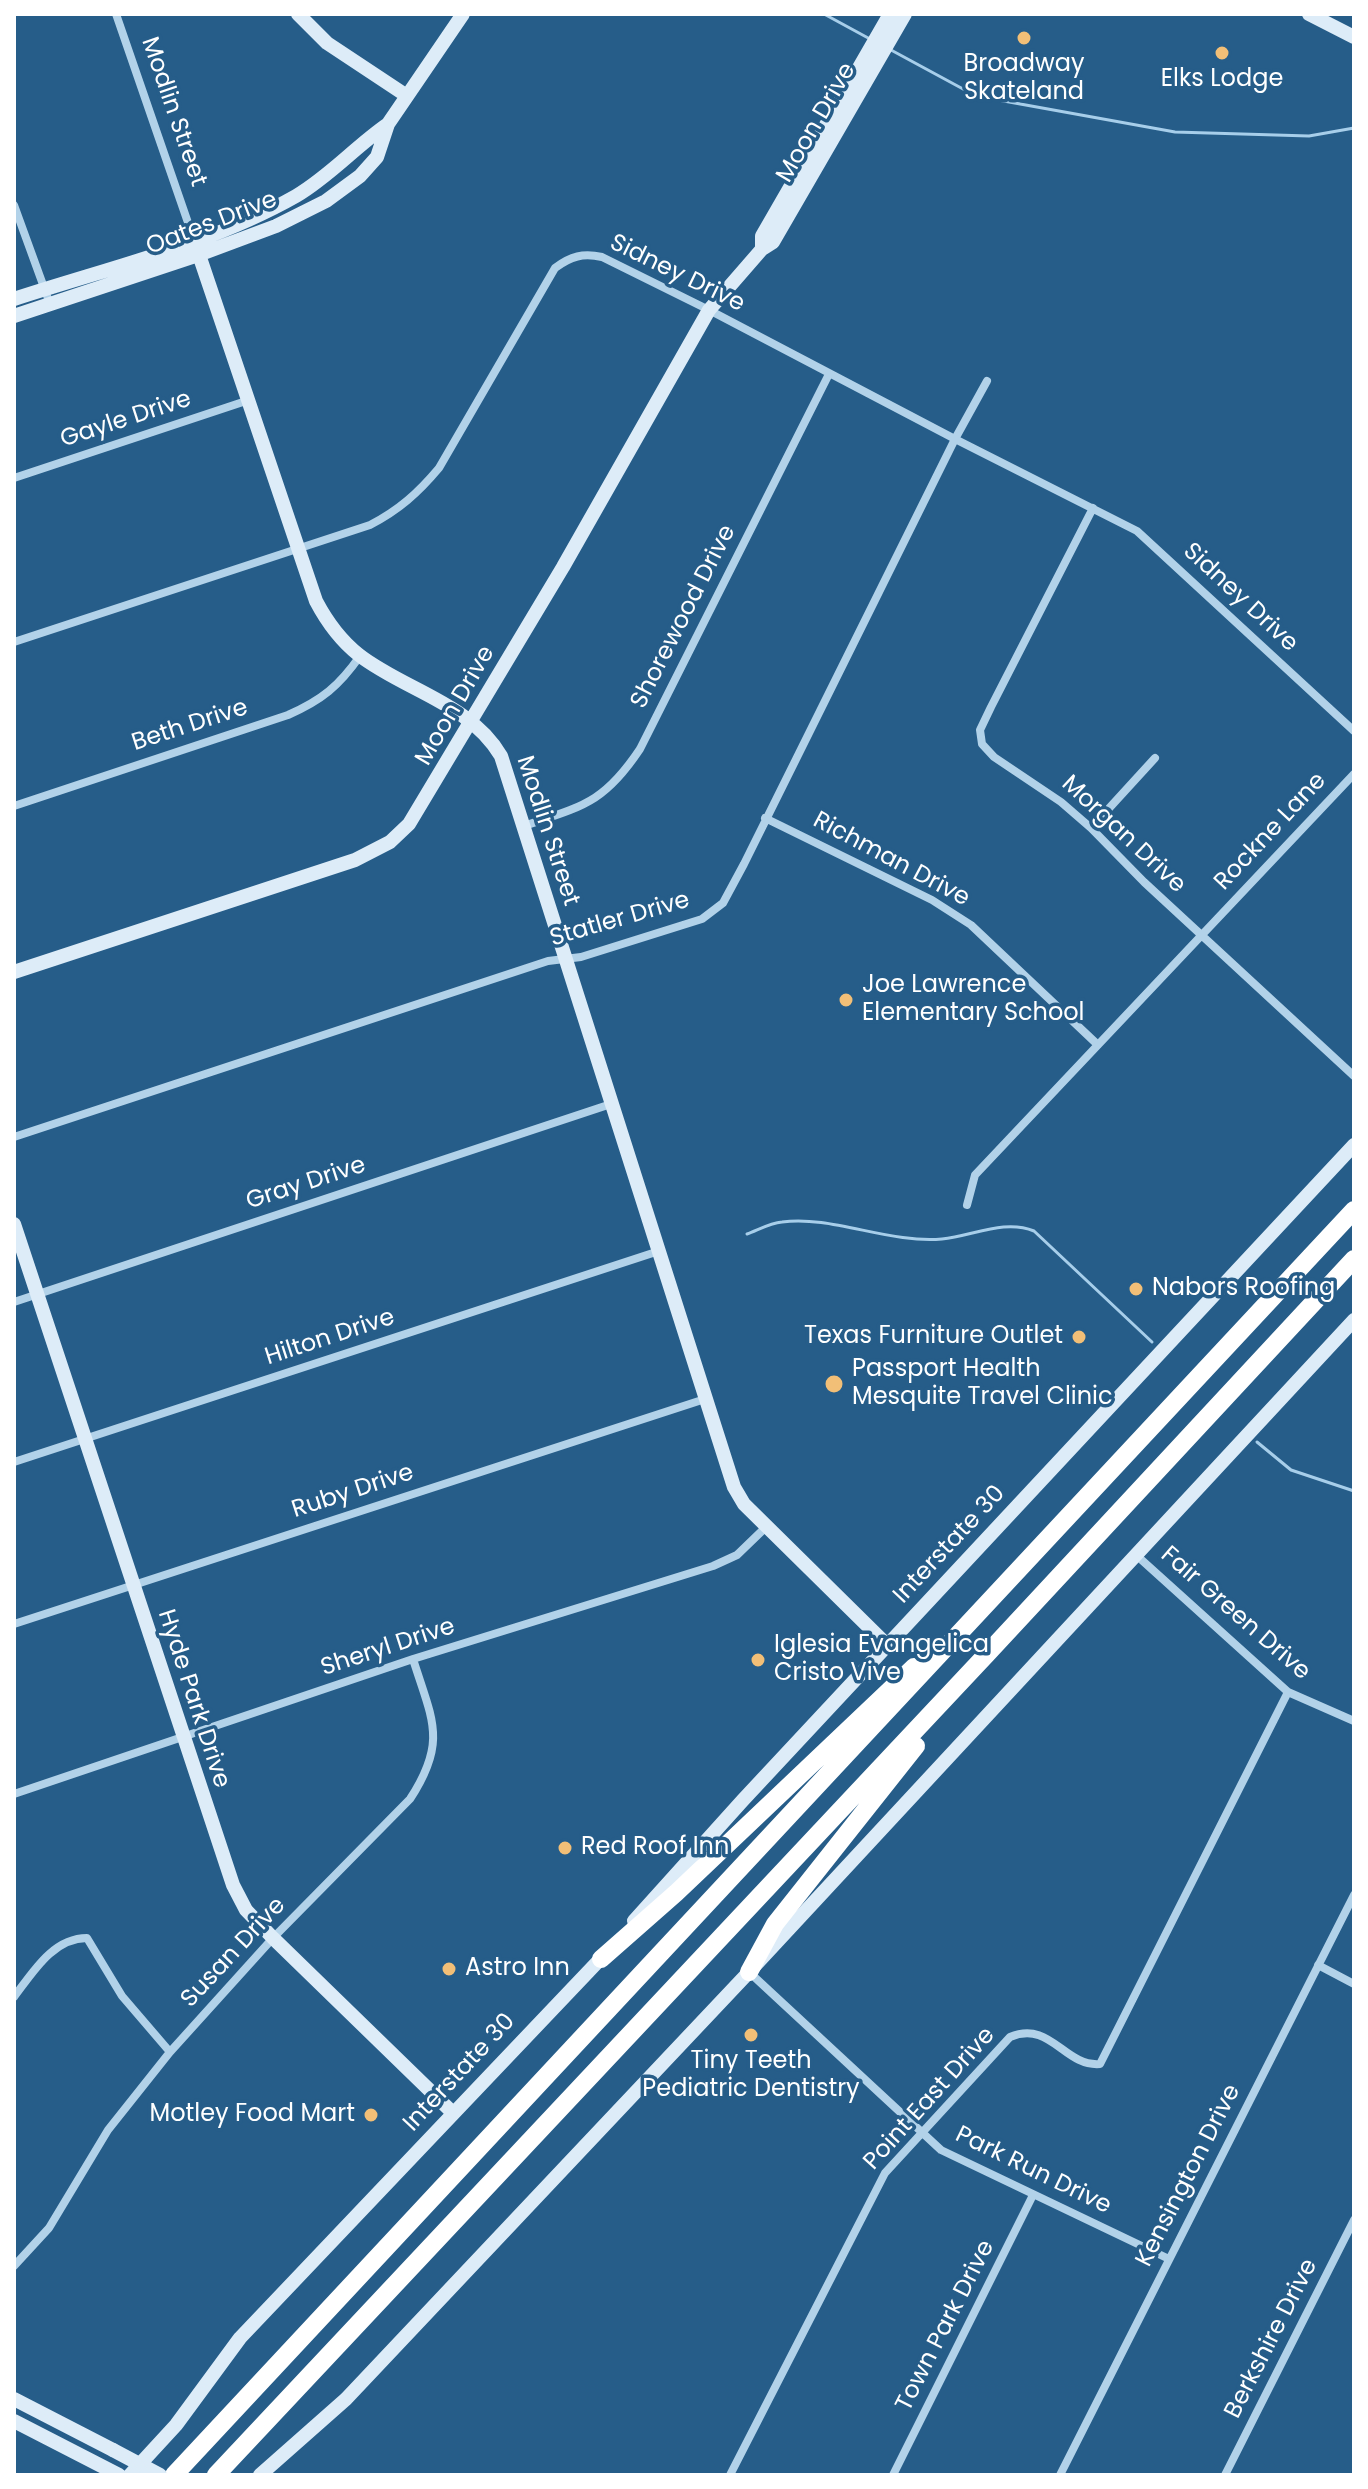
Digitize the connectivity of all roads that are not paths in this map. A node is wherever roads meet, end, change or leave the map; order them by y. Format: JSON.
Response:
{"nodes":[{"id":1,"x":116,"y":14,"type":"edge"},
{"id":2,"x":298,"y":14,"type":"edge"},
{"id":3,"x":463,"y":14,"type":"edge"},
{"id":4,"x":905,"y":14,"type":"edge"},
{"id":5,"x":1309,"y":14,"type":"edge"},
{"id":6,"x":890,"y":22,"type":"edge"},
{"id":7,"x":1354,"y":37,"type":"edge"},
{"id":8,"x":407,"y":96,"type":"junction"},
{"id":9,"x":388,"y":124,"type":"junction"},
{"id":10,"x":14,"y":205,"type":"edge"},
{"id":11,"x":197,"y":247,"type":"junction"},
{"id":12,"x":44,"y":289,"type":"junction"},
{"id":13,"x":14,"y":299,"type":"edge"},
{"id":14,"x":50,"y":304,"type":"junction"},
{"id":15,"x":709,"y":310,"type":"junction"},
{"id":16,"x":14,"y":316,"type":"edge"},
{"id":17,"x":829,"y":374,"type":"junction"},
{"id":18,"x":987,"y":381,"type":"dead end"},
{"id":19,"x":250,"y":400,"type":"junction"},
{"id":20,"x":955,"y":439,"type":"junction"},
{"id":21,"x":14,"y":478,"type":"edge"},
{"id":22,"x":1093,"y":508,"type":"junction"},
{"id":23,"x":298,"y":548,"type":"junction"},
{"id":24,"x":14,"y":642,"type":"edge"},
{"id":25,"x":360,"y":656,"type":"junction"},
{"id":26,"x":472,"y":722,"type":"junction"},
{"id":27,"x":1354,"y":731,"type":"edge"},
{"id":28,"x":1155,"y":758,"type":"dead end"},
{"id":29,"x":1354,"y":774,"type":"edge"},
{"id":30,"x":14,"y":806,"type":"edge"},
{"id":31,"x":765,"y":818,"type":"junction"},
{"id":32,"x":524,"y":826,"type":"junction"},
{"id":33,"x":1091,"y":828,"type":"junction"},
{"id":34,"x":1202,"y":934,"type":"junction"},
{"id":35,"x":564,"y":959,"type":"junction"},
{"id":36,"x":14,"y":972,"type":"edge"},
{"id":37,"x":1098,"y":1045,"type":"junction"},
{"id":38,"x":1354,"y":1076,"type":"edge"},
{"id":39,"x":611,"y":1104,"type":"junction"},
{"id":40,"x":14,"y":1137,"type":"edge"},
{"id":41,"x":1354,"y":1145,"type":"edge"},
{"id":42,"x":967,"y":1205,"type":"dead end"},
{"id":43,"x":1354,"y":1210,"type":"edge"},
{"id":44,"x":14,"y":1224,"type":"edge"},
{"id":45,"x":659,"y":1251,"type":"junction"},
{"id":46,"x":1354,"y":1259,"type":"edge"},
{"id":47,"x":37,"y":1294,"type":"junction"},
{"id":48,"x":14,"y":1302,"type":"edge"},
{"id":49,"x":1354,"y":1320,"type":"edge"},
{"id":50,"x":705,"y":1399,"type":"junction"},
{"id":51,"x":85,"y":1439,"type":"junction"},
{"id":52,"x":14,"y":1462,"type":"edge"},
{"id":53,"x":766,"y":1527,"type":"junction"},
{"id":54,"x":1135,"y":1554,"type":"junction"},
{"id":55,"x":133,"y":1585,"type":"junction"},
{"id":56,"x":987,"y":1604,"type":"junction"},
{"id":57,"x":14,"y":1624,"type":"edge"},
{"id":58,"x":887,"y":1645,"type":"junction"},
{"id":59,"x":986,"y":1655,"type":"junction"},
{"id":60,"x":413,"y":1659,"type":"junction"},
{"id":61,"x":1288,"y":1692,"type":"junction"},
{"id":62,"x":1354,"y":1721,"type":"edge"},
{"id":63,"x":183,"y":1739,"type":"junction"},
{"id":64,"x":14,"y":1794,"type":"edge"},
{"id":65,"x":1354,"y":1895,"type":"edge"},
{"id":66,"x":273,"y":1938,"type":"junction"},
{"id":67,"x":601,"y":1959,"type":"junction"},
{"id":68,"x":1318,"y":1965,"type":"junction"},
{"id":69,"x":749,"y":1972,"type":"junction"},
{"id":70,"x":1354,"y":1984,"type":"edge"},
{"id":71,"x":14,"y":1997,"type":"edge"},
{"id":72,"x":170,"y":2052,"type":"junction"},
{"id":73,"x":453,"y":2113,"type":"junction"},
{"id":74,"x":922,"y":2132,"type":"junction"},
{"id":75,"x":1033,"y":2195,"type":"junction"},
{"id":76,"x":1354,"y":2220,"type":"edge"},
{"id":77,"x":1169,"y":2259,"type":"junction"},
{"id":78,"x":14,"y":2266,"type":"edge"},
{"id":79,"x":14,"y":2399,"type":"edge"},
{"id":80,"x":14,"y":2421,"type":"edge"},
{"id":81,"x":263,"y":2474,"type":"edge"},
{"id":82,"x":119,"y":2475,"type":"edge"},
{"id":83,"x":130,"y":2475,"type":"edge"},
{"id":84,"x":160,"y":2475,"type":"edge"},
{"id":85,"x":174,"y":2475,"type":"edge"},
{"id":86,"x":216,"y":2475,"type":"edge"},
{"id":87,"x":730,"y":2475,"type":"edge"},
{"id":88,"x":893,"y":2475,"type":"edge"},
{"id":89,"x":1060,"y":2475,"type":"edge"},
{"id":90,"x":1225,"y":2475,"type":"edge"}],
"edges":[{"from":1,"to":11,"type":"street","name":"Modlin Street"},
{"from":2,"to":8,"type":"main road"},
{"from":3,"to":8,"type":"main road","name":"Oates Drive"},
{"from":4,"to":6,"type":"main road","name":"Moon Drive"},
{"from":5,"to":7,"type":"main road"},
{"from":6,"to":15,"type":"main road","name":"Moon Drive"},
{"from":8,"to":9,"type":"main road","name":"Oates Drive"},
{"from":9,"to":11,"type":"main road","name":"Oates Drive"},
{"from":9,"to":11,"type":"main road","name":"Oates Drive"},
{"from":10,"to":12,"type":"street"},
{"from":11,"to":12,"type":"main road","name":"Oates Drive"},
{"from":11,"to":14,"type":"main road","name":"Oates Drive"},
{"from":11,"to":19,"type":"main road","name":"Modlin Street"},
{"from":12,"to":13,"type":"main road","name":"Oates Drive"},
{"from":12,"to":14,"type":"street"},
{"from":14,"to":16,"type":"main road","name":"Oates Drive"},
{"from":15,"to":17,"type":"street","name":"Sidney Drive"},
{"from":15,"to":23,"type":"street","name":"Sidney Drive"},
{"from":15,"to":26,"type":"main road","name":"Moon Drive"},
{"from":17,"to":20,"type":"street","name":"Sidney Drive"},
{"from":17,"to":32,"type":"street","name":"Shorewood Drive"},
{"from":18,"to":20,"type":"street","name":"Statler Drive"},
{"from":19,"to":21,"type":"street","name":"Gayle Drive"},
{"from":19,"to":23,"type":"main road","name":"Modlin Street"},
{"from":20,"to":22,"type":"street","name":"Sidney Drive"},
{"from":20,"to":31,"type":"street","name":"Statler Drive"},
{"from":22,"to":27,"type":"street","name":"Sidney Drive"},
{"from":22,"to":33,"type":"street","name":"Morgan Drive"},
{"from":23,"to":24,"type":"street","name":"Sidney Drive"},
{"from":23,"to":25,"type":"main road","name":"Modlin Street"},
{"from":25,"to":26,"type":"main road","name":"Modlin Street"},
{"from":25,"to":30,"type":"street","name":"Beth Drive"},
{"from":26,"to":32,"type":"main road","name":"Modlin Street"},
{"from":26,"to":36,"type":"main road","name":"Moon Drive"},
{"from":28,"to":33,"type":"street"},
{"from":29,"to":34,"type":"street","name":"Rockne Lane"},
{"from":31,"to":35,"type":"street","name":"Statler Drive"},
{"from":31,"to":37,"type":"street","name":"Richman Drive"},
{"from":32,"to":35,"type":"main road","name":"Modlin Street"},
{"from":33,"to":34,"type":"street","name":"Morgan Drive"},
{"from":34,"to":37,"type":"street","name":"Rockne Lane"},
{"from":34,"to":38,"type":"street","name":"Morgan Drive"},
{"from":35,"to":39,"type":"main road","name":"Modlin Street"},
{"from":35,"to":40,"type":"street","name":"Statler Drive"},
{"from":37,"to":42,"type":"street","name":"Rockne Lane"},
{"from":39,"to":45,"type":"main road","name":"Modlin Street"},
{"from":39,"to":47,"type":"street","name":"Gray Drive"},
{"from":41,"to":58,"type":"main road","name":"Interstate 30"},
{"from":43,"to":56,"type":"highway"},
{"from":44,"to":47,"type":"main road","name":"Hyde Park Drive"},
{"from":45,"to":50,"type":"main road","name":"Modlin Street"},
{"from":45,"to":51,"type":"street","name":"Hilton Drive"},
{"from":46,"to":59,"type":"highway"},
{"from":47,"to":48,"type":"street","name":"Gray Drive"},
{"from":47,"to":51,"type":"main road","name":"Hyde Park Drive"},
{"from":49,"to":54,"type":"main road"},
{"from":50,"to":53,"type":"main road","name":"Modlin Street"},
{"from":50,"to":55,"type":"street","name":"Ruby Drive"},
{"from":51,"to":52,"type":"street","name":"Hilton Drive"},
{"from":51,"to":55,"type":"main road","name":"Hyde Park Drive"},
{"from":53,"to":58,"type":"main road","name":"Modlin Street"},
{"from":53,"to":60,"type":"street","name":"Sheryl Drive"},
{"from":54,"to":61,"type":"street","name":"Fair Green Drive"},
{"from":54,"to":69,"type":"main road"},
{"from":55,"to":57,"type":"street","name":"Ruby Drive"},
{"from":55,"to":63,"type":"main road","name":"Hyde Park Drive"},
{"from":56,"to":67,"type":"highway"},
{"from":56,"to":85,"type":"highway"},
{"from":58,"to":67,"type":"main road","name":"Interstate 30"},
{"from":59,"to":69,"type":"highway"},
{"from":59,"to":86,"type":"highway"},
{"from":60,"to":63,"type":"street","name":"Sheryl Drive"},
{"from":60,"to":66,"type":"street","name":"Susan Drive"},
{"from":61,"to":62,"type":"street","name":"Fair Green Drive"},
{"from":61,"to":74,"type":"street","name":"Point East Drive"},
{"from":63,"to":64,"type":"street","name":"Sheryl Drive"},
{"from":63,"to":66,"type":"main road","name":"Hyde Park Drive"},
{"from":65,"to":68,"type":"street","name":"Kensington Drive"},
{"from":66,"to":72,"type":"street","name":"Susan Drive"},
{"from":66,"to":73,"type":"main road","name":"Hyde Park Drive"},
{"from":67,"to":73,"type":"main road","name":"Interstate 30"},
{"from":68,"to":70,"type":"street"},
{"from":68,"to":77,"type":"street","name":"Kensington Drive"},
{"from":69,"to":74,"type":"street","name":"Park Run Drive"},
{"from":69,"to":81,"type":"main road"},
{"from":71,"to":72,"type":"street"},
{"from":72,"to":78,"type":"street","name":"Susan Drive"},
{"from":73,"to":83,"type":"main road","name":"Interstate 30"},
{"from":74,"to":75,"type":"street","name":"Park Run Drive"},
{"from":74,"to":87,"type":"street","name":"Point East Drive"},
{"from":75,"to":77,"type":"street","name":"Park Run Drive"},
{"from":75,"to":88,"type":"street","name":"Town Park Drive"},
{"from":76,"to":90,"type":"street","name":"Berkshire Drive"},
{"from":77,"to":89,"type":"street","name":"Kensington Drive"},
{"from":79,"to":84,"type":"main road","bridge":true},
{"from":80,"to":82,"type":"main road"}]}
